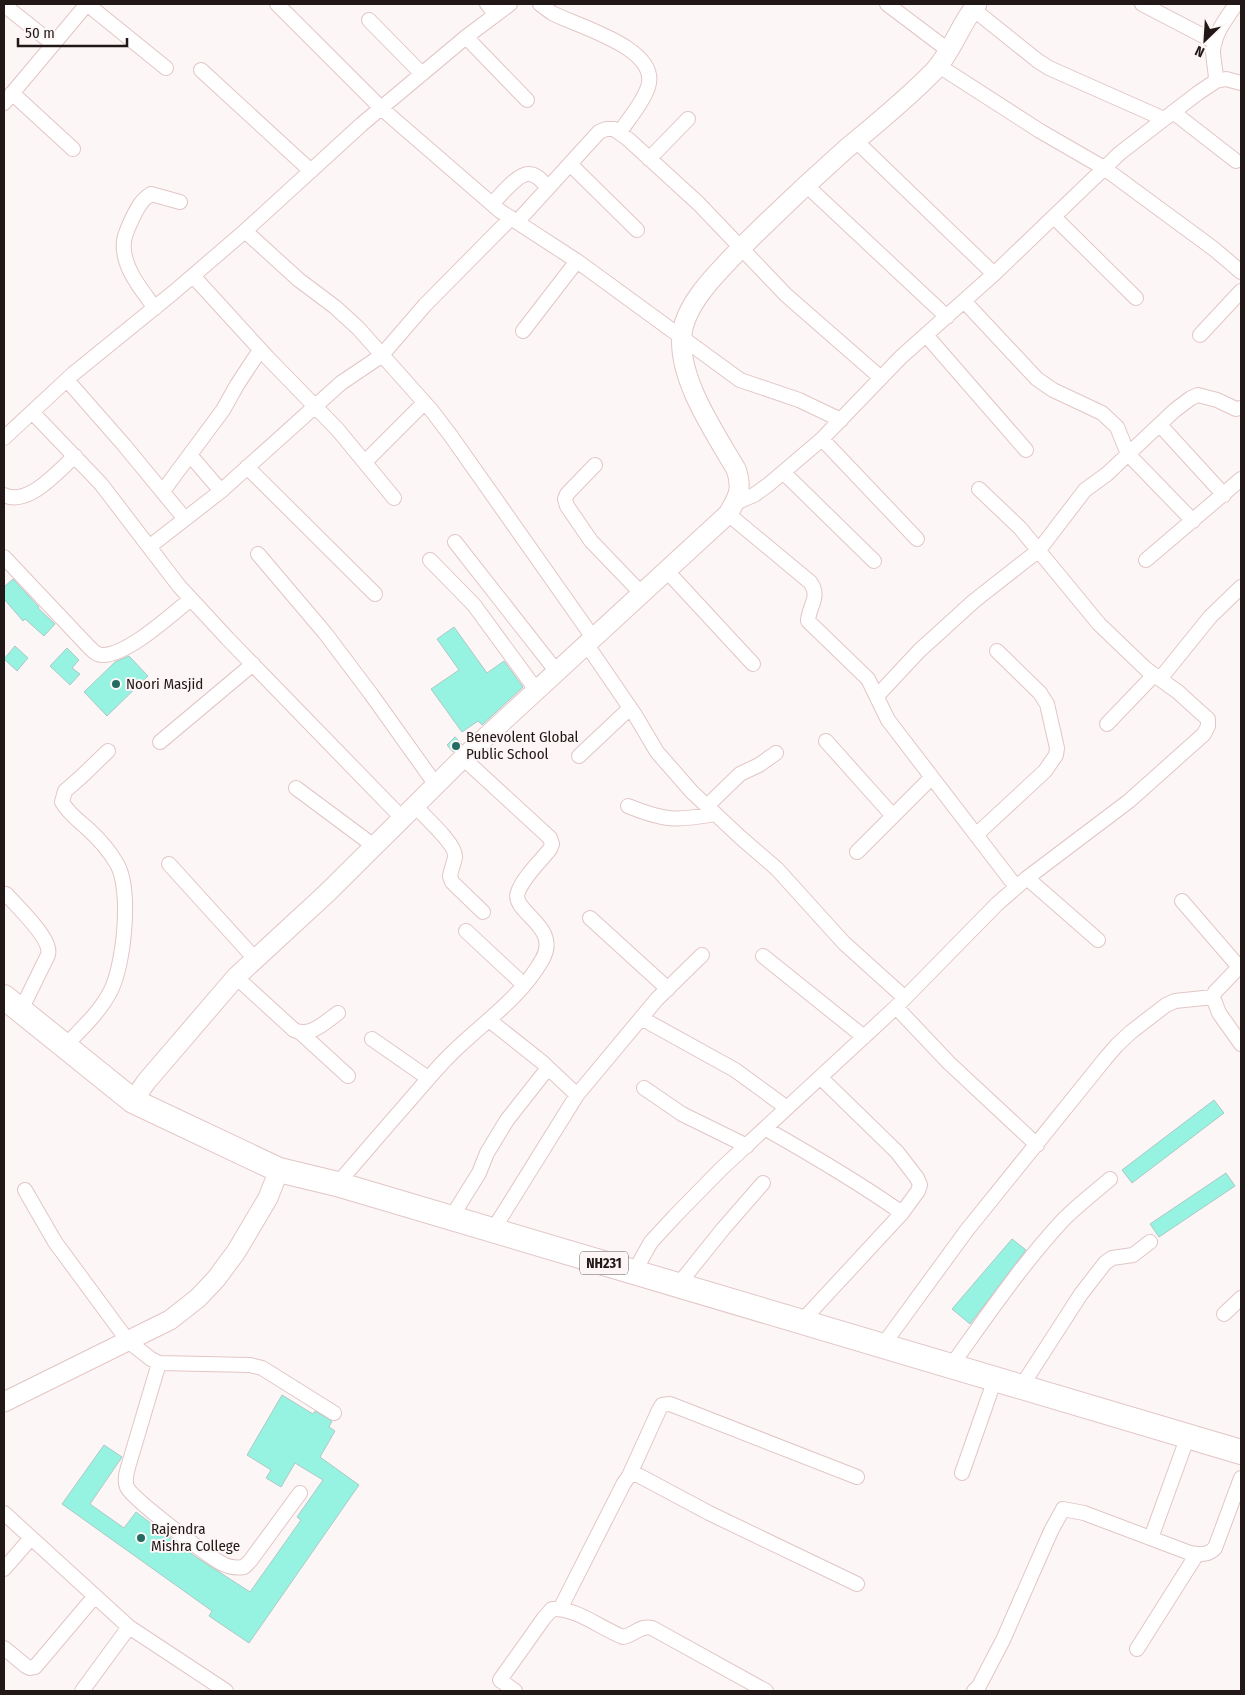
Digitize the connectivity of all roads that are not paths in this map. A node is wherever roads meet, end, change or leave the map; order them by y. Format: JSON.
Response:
{"nodes":[{"id":1,"x":277,"y":4,"type":"edge"},
{"id":2,"x":510,"y":4,"type":"edge"},
{"id":3,"x":540,"y":4,"type":"edge"},
{"id":4,"x":887,"y":4,"type":"edge"},
{"id":5,"x":1142,"y":4,"type":"edge"},
{"id":6,"x":1236,"y":4,"type":"edge"},
{"id":7,"x":4,"y":5,"type":"edge"},
{"id":8,"x":975,"y":6,"type":"edge"},
{"id":9,"x":491,"y":9,"type":"edge"},
{"id":10,"x":369,"y":20,"type":"dead end"},
{"id":11,"x":466,"y":37,"type":"junction"},
{"id":12,"x":1215,"y":42,"type":"junction"},
{"id":13,"x":53,"y":44,"type":"junction"},
{"id":14,"x":944,"y":58,"type":"junction"},
{"id":15,"x":166,"y":68,"type":"dead end"},
{"id":16,"x":201,"y":70,"type":"dead end"},
{"id":17,"x":422,"y":74,"type":"junction"},
{"id":18,"x":1216,"y":81,"type":"junction"},
{"id":19,"x":1241,"y":83,"type":"edge"},
{"id":20,"x":8,"y":98,"type":"edge"},
{"id":21,"x":527,"y":100,"type":"dead end"},
{"id":22,"x":381,"y":108,"type":"junction"},
{"id":23,"x":1168,"y":116,"type":"junction"},
{"id":24,"x":688,"y":119,"type":"dead end"},
{"id":25,"x":620,"y":132,"type":"junction"},
{"id":26,"x":856,"y":141,"type":"junction"},
{"id":27,"x":73,"y":149,"type":"dead end"},
{"id":28,"x":649,"y":159,"type":"junction"},
{"id":29,"x":1236,"y":161,"type":"dead end"},
{"id":30,"x":570,"y":164,"type":"junction"},
{"id":31,"x":1104,"y":168,"type":"junction"},
{"id":32,"x":311,"y":171,"type":"junction"},
{"id":33,"x":806,"y":185,"type":"junction"},
{"id":34,"x":548,"y":188,"type":"junction"},
{"id":35,"x":180,"y":202,"type":"dead end"},
{"id":36,"x":492,"y":204,"type":"junction"},
{"id":37,"x":1055,"y":218,"type":"junction"},
{"id":38,"x":514,"y":220,"type":"junction"},
{"id":39,"x":637,"y":230,"type":"dead end"},
{"id":40,"x":245,"y":231,"type":"junction"},
{"id":41,"x":741,"y":249,"type":"junction"},
{"id":42,"x":577,"y":261,"type":"junction"},
{"id":43,"x":1241,"y":272,"type":"edge"},
{"id":44,"x":994,"y":274,"type":"junction"},
{"id":45,"x":193,"y":276,"type":"junction"},
{"id":46,"x":1241,"y":291,"type":"edge"},
{"id":47,"x":1136,"y":298,"type":"dead end"},
{"id":48,"x":964,"y":301,"type":"junction"},
{"id":49,"x":155,"y":308,"type":"junction"},
{"id":50,"x":947,"y":317,"type":"junction"},
{"id":51,"x":523,"y":331,"type":"dead end"},
{"id":52,"x":1200,"y":335,"type":"dead end"},
{"id":53,"x":926,"y":336,"type":"junction"},
{"id":54,"x":682,"y":337,"type":"junction"},
{"id":55,"x":260,"y":350,"type":"junction"},
{"id":56,"x":381,"y":356,"type":"junction"},
{"id":57,"x":881,"y":378,"type":"junction"},
{"id":58,"x":66,"y":380,"type":"junction"},
{"id":59,"x":424,"y":403,"type":"junction"},
{"id":60,"x":314,"y":406,"type":"junction"},
{"id":61,"x":1241,"y":408,"type":"edge"},
{"id":62,"x":32,"y":412,"type":"junction"},
{"id":63,"x":841,"y":420,"type":"junction"},
{"id":64,"x":1160,"y":425,"type":"junction"},
{"id":65,"x":4,"y":438,"type":"edge"},
{"id":66,"x":822,"y":439,"type":"junction"},
{"id":67,"x":1026,"y":450,"type":"dead end"},
{"id":68,"x":1128,"y":454,"type":"junction"},
{"id":69,"x":190,"y":455,"type":"junction"},
{"id":70,"x":75,"y":456,"type":"junction"},
{"id":71,"x":365,"y":462,"type":"junction"},
{"id":72,"x":595,"y":465,"type":"dead end"},
{"id":73,"x":247,"y":467,"type":"junction"},
{"id":74,"x":784,"y":473,"type":"junction"},
{"id":75,"x":1241,"y":480,"type":"edge"},
{"id":76,"x":979,"y":489,"type":"dead end"},
{"id":77,"x":163,"y":491,"type":"junction"},
{"id":78,"x":221,"y":491,"type":"junction"},
{"id":79,"x":4,"y":495,"type":"edge"},
{"id":80,"x":1224,"y":495,"type":"junction"},
{"id":81,"x":394,"y":498,"type":"dead end"},
{"id":82,"x":732,"y":509,"type":"junction"},
{"id":83,"x":185,"y":519,"type":"junction"},
{"id":84,"x":1193,"y":521,"type":"junction"},
{"id":85,"x":917,"y":539,"type":"dead end"},
{"id":86,"x":455,"y":542,"type":"dead end"},
{"id":87,"x":149,"y":547,"type":"junction"},
{"id":88,"x":1039,"y":550,"type":"junction"},
{"id":89,"x":258,"y":554,"type":"dead end"},
{"id":90,"x":4,"y":557,"type":"edge"},
{"id":91,"x":430,"y":560,"type":"dead end"},
{"id":92,"x":1146,"y":560,"type":"dead end"},
{"id":93,"x":874,"y":561,"type":"dead end"},
{"id":94,"x":666,"y":570,"type":"junction"},
{"id":95,"x":1241,"y":588,"type":"edge"},
{"id":96,"x":641,"y":593,"type":"junction"},
{"id":97,"x":375,"y":594,"type":"dead end"},
{"id":98,"x":191,"y":599,"type":"junction"},
{"id":99,"x":590,"y":642,"type":"junction"},
{"id":100,"x":997,"y":651,"type":"dead end"},
{"id":101,"x":253,"y":664,"type":"junction"},
{"id":102,"x":753,"y":664,"type":"dead end"},
{"id":103,"x":557,"y":672,"type":"junction"},
{"id":104,"x":1157,"y":677,"type":"junction"},
{"id":105,"x":537,"y":691,"type":"junction"},
{"id":106,"x":877,"y":696,"type":"junction"},
{"id":107,"x":630,"y":708,"type":"junction"},
{"id":108,"x":1107,"y":724,"type":"dead end"},
{"id":109,"x":826,"y":741,"type":"dead end"},
{"id":110,"x":160,"y":742,"type":"dead end"},
{"id":111,"x":108,"y":751,"type":"dead end"},
{"id":112,"x":776,"y":753,"type":"dead end"},
{"id":113,"x":579,"y":756,"type":"dead end"},
{"id":114,"x":463,"y":758,"type":"junction"},
{"id":115,"x":932,"y":778,"type":"junction"},
{"id":116,"x":436,"y":785,"type":"junction"},
{"id":117,"x":296,"y":788,"type":"dead end"},
{"id":118,"x":628,"y":806,"type":"dead end"},
{"id":119,"x":711,"y":810,"type":"junction"},
{"id":120,"x":408,"y":812,"type":"junction"},
{"id":121,"x":893,"y":816,"type":"junction"},
{"id":122,"x":976,"y":835,"type":"junction"},
{"id":123,"x":374,"y":846,"type":"junction"},
{"id":124,"x":857,"y":852,"type":"dead end"},
{"id":125,"x":169,"y":864,"type":"dead end"},
{"id":126,"x":1022,"y":882,"type":"junction"},
{"id":127,"x":6,"y":894,"type":"dead end"},
{"id":128,"x":1182,"y":901,"type":"dead end"},
{"id":129,"x":483,"y":912,"type":"dead end"},
{"id":130,"x":590,"y":918,"type":"dead end"},
{"id":131,"x":466,"y":931,"type":"dead end"},
{"id":132,"x":1098,"y":940,"type":"dead end"},
{"id":133,"x":702,"y":955,"type":"dead end"},
{"id":134,"x":763,"y":956,"type":"dead end"},
{"id":135,"x":256,"y":960,"type":"junction"},
{"id":136,"x":1240,"y":966,"type":"edge"},
{"id":137,"x":236,"y":977,"type":"junction"},
{"id":138,"x":523,"y":984,"type":"junction"},
{"id":139,"x":668,"y":989,"type":"junction"},
{"id":140,"x":1213,"y":998,"type":"junction"},
{"id":141,"x":900,"y":1003,"type":"junction"},
{"id":142,"x":12,"y":1004,"type":"edge"},
{"id":143,"x":338,"y":1013,"type":"dead end"},
{"id":144,"x":641,"y":1018,"type":"junction"},
{"id":145,"x":489,"y":1020,"type":"junction"},
{"id":146,"x":300,"y":1033,"type":"junction"},
{"id":147,"x":864,"y":1037,"type":"junction"},
{"id":148,"x":372,"y":1039,"type":"dead end"},
{"id":149,"x":1241,"y":1044,"type":"edge"},
{"id":150,"x":65,"y":1046,"type":"junction"},
{"id":151,"x":548,"y":1068,"type":"junction"},
{"id":152,"x":348,"y":1076,"type":"dead end"},
{"id":153,"x":428,"y":1078,"type":"junction"},
{"id":154,"x":820,"y":1078,"type":"junction"},
{"id":155,"x":644,"y":1088,"type":"dead end"},
{"id":156,"x":576,"y":1095,"type":"junction"},
{"id":157,"x":133,"y":1100,"type":"junction"},
{"id":158,"x":787,"y":1108,"type":"junction"},
{"id":159,"x":766,"y":1129,"type":"junction"},
{"id":160,"x":1037,"y":1145,"type":"junction"},
{"id":161,"x":746,"y":1146,"type":"junction"},
{"id":162,"x":280,"y":1170,"type":"junction"},
{"id":163,"x":1110,"y":1178,"type":"dead end"},
{"id":164,"x":763,"y":1183,"type":"dead end"},
{"id":165,"x":337,"y":1184,"type":"junction"},
{"id":166,"x":25,"y":1190,"type":"dead end"},
{"id":167,"x":902,"y":1213,"type":"junction"},
{"id":168,"x":451,"y":1218,"type":"junction"},
{"id":169,"x":493,"y":1230,"type":"junction"},
{"id":170,"x":1150,"y":1242,"type":"dead end"},
{"id":171,"x":634,"y":1272,"type":"junction"},
{"id":172,"x":678,"y":1285,"type":"junction"},
{"id":173,"x":1241,"y":1298,"type":"edge"},
{"id":174,"x":1224,"y":1314,"type":"dead end"},
{"id":175,"x":802,"y":1321,"type":"junction"},
{"id":176,"x":128,"y":1341,"type":"junction"},
{"id":177,"x":883,"y":1346,"type":"junction"},
{"id":178,"x":159,"y":1363,"type":"junction"},
{"id":179,"x":951,"y":1366,"type":"junction"},
{"id":180,"x":995,"y":1379,"type":"junction"},
{"id":181,"x":1021,"y":1386,"type":"junction"},
{"id":182,"x":4,"y":1402,"type":"edge"},
{"id":183,"x":334,"y":1412,"type":"dead end"},
{"id":184,"x":1188,"y":1436,"type":"junction"},
{"id":185,"x":1241,"y":1452,"type":"edge"},
{"id":186,"x":962,"y":1473,"type":"dead end"},
{"id":187,"x":629,"y":1476,"type":"junction"},
{"id":188,"x":857,"y":1477,"type":"dead end"},
{"id":189,"x":1241,"y":1478,"type":"edge"},
{"id":190,"x":300,"y":1493,"type":"dead end"},
{"id":191,"x":4,"y":1513,"type":"edge"},
{"id":192,"x":31,"y":1538,"type":"junction"},
{"id":193,"x":1151,"y":1538,"type":"junction"},
{"id":194,"x":1197,"y":1554,"type":"junction"},
{"id":195,"x":4,"y":1568,"type":"edge"},
{"id":196,"x":857,"y":1584,"type":"dead end"},
{"id":197,"x":96,"y":1596,"type":"junction"},
{"id":198,"x":560,"y":1609,"type":"junction"},
{"id":199,"x":129,"y":1627,"type":"junction"},
{"id":200,"x":4,"y":1648,"type":"edge"},
{"id":201,"x":1137,"y":1649,"type":"dead end"},
{"id":202,"x":496,"y":1686,"type":"edge"},
{"id":203,"x":82,"y":1691,"type":"edge"},
{"id":204,"x":226,"y":1691,"type":"edge"},
{"id":205,"x":515,"y":1691,"type":"edge"},
{"id":206,"x":766,"y":1691,"type":"edge"},
{"id":207,"x":974,"y":1691,"type":"edge"}],
"edges":[{"from":1,"to":22,"type":"street"},
{"from":2,"to":9,"type":"street"},
{"from":3,"to":25,"type":"street"},
{"from":4,"to":14,"type":"street"},
{"from":5,"to":12,"type":"street"},
{"from":6,"to":12,"type":"street"},
{"from":7,"to":13,"type":"street"},
{"from":8,"to":14,"type":"street"},
{"from":8,"to":23,"type":"street"},
{"from":9,"to":11,"type":"street"},
{"from":10,"to":17,"type":"street"},
{"from":11,"to":17,"type":"street"},
{"from":11,"to":21,"type":"street"},
{"from":12,"to":18,"type":"street"},
{"from":13,"to":15,"type":"street"},
{"from":13,"to":20,"type":"street"},
{"from":14,"to":26,"type":"street"},
{"from":14,"to":31,"type":"street"},
{"from":16,"to":32,"type":"street"},
{"from":17,"to":22,"type":"street"},
{"from":18,"to":19,"type":"street"},
{"from":18,"to":23,"type":"street"},
{"from":20,"to":27,"type":"street"},
{"from":22,"to":32,"type":"street"},
{"from":22,"to":36,"type":"street"},
{"from":23,"to":29,"type":"street"},
{"from":23,"to":31,"type":"street"},
{"from":24,"to":28,"type":"street"},
{"from":25,"to":28,"type":"street"},
{"from":25,"to":30,"type":"street"},
{"from":26,"to":33,"type":"street"},
{"from":26,"to":44,"type":"street"},
{"from":28,"to":41,"type":"street"},
{"from":30,"to":34,"type":"street"},
{"from":30,"to":39,"type":"street"},
{"from":31,"to":37,"type":"street"},
{"from":31,"to":43,"type":"street"},
{"from":32,"to":40,"type":"street"},
{"from":33,"to":41,"type":"street"},
{"from":33,"to":50,"type":"street"},
{"from":34,"to":36,"type":"street"},
{"from":34,"to":38,"type":"street"},
{"from":35,"to":49,"type":"street"},
{"from":36,"to":38,"type":"street"},
{"from":37,"to":44,"type":"street"},
{"from":37,"to":47,"type":"street"},
{"from":38,"to":42,"type":"street"},
{"from":38,"to":56,"type":"street"},
{"from":40,"to":45,"type":"street"},
{"from":40,"to":56,"type":"street"},
{"from":41,"to":54,"type":"street"},
{"from":41,"to":57,"type":"street"},
{"from":42,"to":51,"type":"street"},
{"from":42,"to":54,"type":"street"},
{"from":44,"to":48,"type":"street"},
{"from":45,"to":49,"type":"street"},
{"from":45,"to":55,"type":"street"},
{"from":46,"to":52,"type":"street"},
{"from":48,"to":50,"type":"street"},
{"from":48,"to":68,"type":"street"},
{"from":49,"to":58,"type":"street"},
{"from":50,"to":53,"type":"street"},
{"from":53,"to":57,"type":"street"},
{"from":53,"to":67,"type":"street"},
{"from":54,"to":63,"type":"street"},
{"from":54,"to":82,"type":"street"},
{"from":55,"to":60,"type":"street"},
{"from":55,"to":69,"type":"street"},
{"from":56,"to":59,"type":"street"},
{"from":56,"to":60,"type":"street"},
{"from":57,"to":63,"type":"street"},
{"from":58,"to":62,"type":"street"},
{"from":58,"to":77,"type":"street"},
{"from":59,"to":71,"type":"street"},
{"from":59,"to":99,"type":"street"},
{"from":60,"to":71,"type":"street"},
{"from":60,"to":73,"type":"street"},
{"from":61,"to":64,"type":"street"},
{"from":62,"to":65,"type":"street"},
{"from":62,"to":70,"type":"street"},
{"from":63,"to":66,"type":"street"},
{"from":64,"to":68,"type":"street"},
{"from":64,"to":80,"type":"street"},
{"from":66,"to":74,"type":"street"},
{"from":66,"to":85,"type":"street"},
{"from":68,"to":84,"type":"street"},
{"from":68,"to":88,"type":"street"},
{"from":69,"to":77,"type":"street"},
{"from":69,"to":78,"type":"street"},
{"from":70,"to":79,"type":"street"},
{"from":70,"to":87,"type":"street"},
{"from":71,"to":81,"type":"street"},
{"from":72,"to":96,"type":"street"},
{"from":73,"to":78,"type":"street"},
{"from":73,"to":97,"type":"street"},
{"from":74,"to":82,"type":"street"},
{"from":74,"to":93,"type":"street"},
{"from":75,"to":80,"type":"street"},
{"from":76,"to":88,"type":"street"},
{"from":77,"to":83,"type":"street"},
{"from":78,"to":83,"type":"street"},
{"from":80,"to":84,"type":"street"},
{"from":82,"to":94,"type":"street"},
{"from":82,"to":106,"type":"street"},
{"from":83,"to":87,"type":"street"},
{"from":84,"to":92,"type":"street"},
{"from":86,"to":103,"type":"street"},
{"from":87,"to":98,"type":"street"},
{"from":88,"to":104,"type":"street"},
{"from":88,"to":106,"type":"street"},
{"from":89,"to":116,"type":"street"},
{"from":90,"to":98,"type":"street"},
{"from":91,"to":105,"type":"street"},
{"from":94,"to":96,"type":"street"},
{"from":94,"to":102,"type":"street"},
{"from":95,"to":104,"type":"street"},
{"from":96,"to":99,"type":"street"},
{"from":98,"to":101,"type":"street"},
{"from":99,"to":103,"type":"street"},
{"from":99,"to":107,"type":"street"},
{"from":100,"to":122,"type":"street"},
{"from":101,"to":110,"type":"street"},
{"from":101,"to":120,"type":"street"},
{"from":103,"to":105,"type":"street"},
{"from":104,"to":108,"type":"street"},
{"from":104,"to":126,"type":"street"},
{"from":105,"to":114,"type":"street"},
{"from":106,"to":115,"type":"street"},
{"from":107,"to":113,"type":"street"},
{"from":107,"to":119,"type":"street"},
{"from":109,"to":121,"type":"street"},
{"from":111,"to":150,"type":"street"},
{"from":112,"to":119,"type":"street"},
{"from":114,"to":116,"type":"street"},
{"from":114,"to":138,"type":"street"},
{"from":115,"to":121,"type":"street"},
{"from":115,"to":122,"type":"street"},
{"from":116,"to":120,"type":"street"},
{"from":117,"to":123,"type":"street"},
{"from":118,"to":119,"type":"street"},
{"from":119,"to":141,"type":"street"},
{"from":120,"to":123,"type":"street"},
{"from":120,"to":129,"type":"street"},
{"from":121,"to":124,"type":"street"},
{"from":122,"to":126,"type":"street"},
{"from":123,"to":135,"type":"street"},
{"from":125,"to":135,"type":"street"},
{"from":126,"to":132,"type":"street"},
{"from":126,"to":141,"type":"street"},
{"from":127,"to":142,"type":"street"},
{"from":128,"to":136,"type":"street"},
{"from":130,"to":139,"type":"street"},
{"from":131,"to":138,"type":"street"},
{"from":133,"to":139,"type":"street"},
{"from":134,"to":147,"type":"street"},
{"from":135,"to":137,"type":"street"},
{"from":136,"to":140,"type":"street"},
{"from":137,"to":146,"type":"street"},
{"from":137,"to":157,"type":"street"},
{"from":138,"to":145,"type":"street"},
{"from":139,"to":144,"type":"street"},
{"from":140,"to":149,"type":"street"},
{"from":140,"to":160,"type":"street"},
{"from":141,"to":147,"type":"street"},
{"from":141,"to":160,"type":"street"},
{"from":142,"to":150,"type":"highway","number":"NH231"},
{"from":143,"to":146,"type":"street"},
{"from":144,"to":156,"type":"street"},
{"from":144,"to":158,"type":"street"},
{"from":145,"to":151,"type":"street"},
{"from":145,"to":153,"type":"street"},
{"from":146,"to":152,"type":"street"},
{"from":147,"to":154,"type":"street"},
{"from":148,"to":153,"type":"street"},
{"from":150,"to":157,"type":"highway","number":"NH231"},
{"from":151,"to":156,"type":"street"},
{"from":151,"to":168,"type":"street"},
{"from":153,"to":165,"type":"street"},
{"from":154,"to":158,"type":"street"},
{"from":154,"to":167,"type":"street"},
{"from":155,"to":161,"type":"street"},
{"from":156,"to":169,"type":"street"},
{"from":157,"to":162,"type":"highway","number":"NH231"},
{"from":158,"to":159,"type":"street"},
{"from":159,"to":161,"type":"street"},
{"from":159,"to":167,"type":"street"},
{"from":160,"to":177,"type":"street"},
{"from":161,"to":171,"type":"street"},
{"from":162,"to":165,"type":"highway","number":"NH231"},
{"from":162,"to":176,"type":"street"},
{"from":163,"to":179,"type":"street"},
{"from":164,"to":172,"type":"street"},
{"from":165,"to":168,"type":"highway","number":"NH231"},
{"from":166,"to":176,"type":"street"},
{"from":167,"to":175,"type":"street"},
{"from":168,"to":169,"type":"highway","number":"NH231"},
{"from":169,"to":171,"type":"highway","number":"NH231"},
{"from":170,"to":181,"type":"street"},
{"from":171,"to":172,"type":"highway","number":"NH231"},
{"from":172,"to":175,"type":"highway","number":"NH231"},
{"from":173,"to":174,"type":"street"},
{"from":175,"to":177,"type":"highway","number":"NH231"},
{"from":176,"to":178,"type":"street"},
{"from":176,"to":182,"type":"street"},
{"from":177,"to":179,"type":"highway","number":"NH231"},
{"from":178,"to":183,"type":"street"},
{"from":178,"to":190,"type":"street"},
{"from":179,"to":180,"type":"highway","number":"NH231"},
{"from":180,"to":181,"type":"highway","number":"NH231"},
{"from":180,"to":186,"type":"street"},
{"from":181,"to":184,"type":"highway","number":"NH231"},
{"from":184,"to":185,"type":"highway","number":"NH231"},
{"from":184,"to":193,"type":"street"},
{"from":187,"to":188,"type":"street"},
{"from":187,"to":196,"type":"street"},
{"from":187,"to":198,"type":"street"},
{"from":189,"to":194,"type":"street"},
{"from":191,"to":192,"type":"street"},
{"from":192,"to":195,"type":"street"},
{"from":192,"to":197,"type":"street"},
{"from":193,"to":194,"type":"street"},
{"from":193,"to":207,"type":"street"},
{"from":194,"to":201,"type":"street"},
{"from":197,"to":199,"type":"street"},
{"from":197,"to":200,"type":"street"},
{"from":198,"to":202,"type":"street"},
{"from":198,"to":206,"type":"street"},
{"from":199,"to":203,"type":"street"},
{"from":199,"to":204,"type":"street"},
{"from":202,"to":205,"type":"street"}]}
